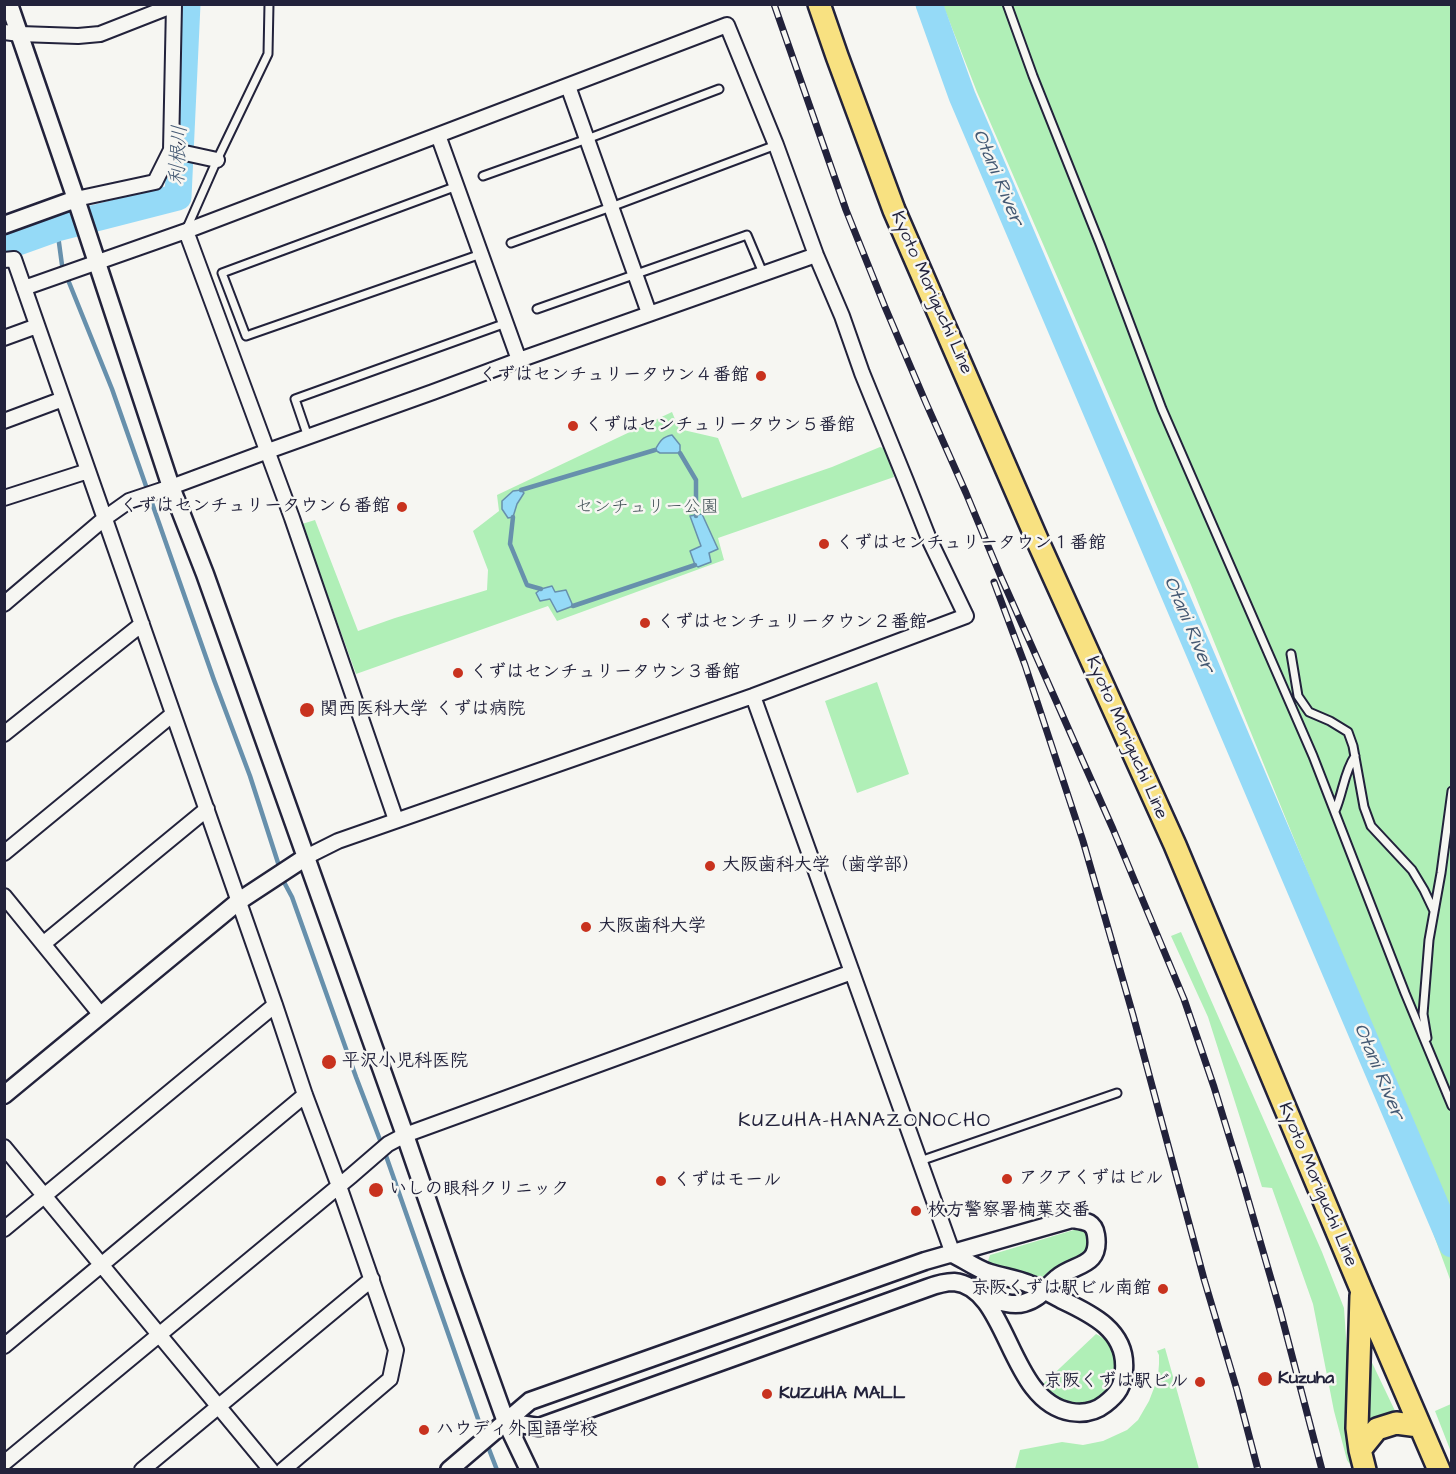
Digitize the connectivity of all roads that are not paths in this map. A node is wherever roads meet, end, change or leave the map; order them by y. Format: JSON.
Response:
{"nodes":[{"id":1,"x":9,"y":4,"type":"edge"},
{"id":2,"x":268,"y":4,"type":"edge"},
{"id":3,"x":819,"y":4,"type":"edge"},
{"id":4,"x":1007,"y":4,"type":"edge"},
{"id":5,"x":174,"y":5,"type":"edge"},
{"id":6,"x":12,"y":33,"type":"edge"},
{"id":7,"x":568,"y":86,"type":"junction"},
{"id":8,"x":719,"y":89,"type":"dead end"},
{"id":9,"x":438,"y":135,"type":"junction"},
{"id":10,"x":587,"y":140,"type":"junction"},
{"id":11,"x":776,"y":145,"type":"junction"},
{"id":12,"x":171,"y":150,"type":"junction"},
{"id":13,"x":217,"y":160,"type":"junction"},
{"id":14,"x":483,"y":176,"type":"dead end"},
{"id":15,"x":457,"y":186,"type":"junction"},
{"id":16,"x":76,"y":199,"type":"junction"},
{"id":17,"x":612,"y":207,"type":"junction"},
{"id":18,"x":4,"y":225,"type":"edge"},
{"id":19,"x":186,"y":231,"type":"junction"},
{"id":20,"x":511,"y":243,"type":"dead end"},
{"id":21,"x":481,"y":254,"type":"junction"},
{"id":22,"x":816,"y":255,"type":"junction"},
{"id":23,"x":4,"y":260,"type":"edge"},
{"id":24,"x":98,"y":262,"type":"junction"},
{"id":25,"x":763,"y":273,"type":"junction"},
{"id":26,"x":636,"y":274,"type":"junction"},
{"id":27,"x":24,"y":288,"type":"junction"},
{"id":28,"x":537,"y":309,"type":"dead end"},
{"id":29,"x":649,"y":313,"type":"junction"},
{"id":30,"x":506,"y":323,"type":"junction"},
{"id":31,"x":37,"y":326,"type":"junction"},
{"id":32,"x":4,"y":338,"type":"edge"},
{"id":33,"x":519,"y":360,"type":"junction"},
{"id":34,"x":63,"y":399,"type":"junction"},
{"id":35,"x":4,"y":421,"type":"edge"},
{"id":36,"x":308,"y":437,"type":"junction"},
{"id":37,"x":268,"y":451,"type":"junction"},
{"id":38,"x":88,"y":471,"type":"junction"},
{"id":39,"x":171,"y":487,"type":"junction"},
{"id":40,"x":4,"y":498,"type":"edge"},
{"id":41,"x":105,"y":518,"type":"junction"},
{"id":42,"x":4,"y":604,"type":"edge"},
{"id":43,"x":142,"y":624,"type":"junction"},
{"id":44,"x":1292,"y":654,"type":"dead end"},
{"id":45,"x":753,"y":696,"type":"junction"},
{"id":46,"x":173,"y":714,"type":"junction"},
{"id":47,"x":4,"y":734,"type":"edge"},
{"id":48,"x":1355,"y":756,"type":"junction"},
{"id":49,"x":1452,"y":791,"type":"edge"},
{"id":50,"x":207,"y":809,"type":"junction"},
{"id":51,"x":1335,"y":811,"type":"junction"},
{"id":52,"x":396,"y":820,"type":"junction"},
{"id":53,"x":4,"y":853,"type":"edge"},
{"id":54,"x":306,"y":857,"type":"junction"},
{"id":55,"x":4,"y":896,"type":"edge"},
{"id":56,"x":239,"y":901,"type":"junction"},
{"id":57,"x":1434,"y":911,"type":"junction"},
{"id":58,"x":43,"y":944,"type":"junction"},
{"id":59,"x":852,"y":972,"type":"junction"},
{"id":60,"x":275,"y":1005,"type":"junction"},
{"id":61,"x":101,"y":1015,"type":"junction"},
{"id":62,"x":1428,"y":1049,"type":"junction"},
{"id":63,"x":1117,"y":1093,"type":"dead end"},
{"id":64,"x":4,"y":1095,"type":"edge"},
{"id":65,"x":304,"y":1095,"type":"junction"},
{"id":66,"x":1449,"y":1096,"type":"edge"},
{"id":67,"x":1452,"y":1106,"type":"edge"},
{"id":68,"x":405,"y":1135,"type":"junction"},
{"id":69,"x":4,"y":1147,"type":"edge"},
{"id":70,"x":920,"y":1161,"type":"junction"},
{"id":71,"x":339,"y":1186,"type":"junction"},
{"id":72,"x":44,"y":1196,"type":"junction"},
{"id":73,"x":4,"y":1229,"type":"edge"},
{"id":74,"x":953,"y":1254,"type":"junction"},
{"id":75,"x":101,"y":1264,"type":"junction"},
{"id":76,"x":372,"y":1279,"type":"junction"},
{"id":77,"x":1361,"y":1289,"type":"junction"},
{"id":78,"x":1045,"y":1291,"type":"junction"},
{"id":79,"x":980,"y":1295,"type":"junction"},
{"id":80,"x":159,"y":1335,"type":"junction"},
{"id":81,"x":4,"y":1346,"type":"edge"},
{"id":82,"x":218,"y":1406,"type":"junction"},
{"id":83,"x":506,"y":1422,"type":"junction"},
{"id":84,"x":1419,"y":1426,"type":"junction"},
{"id":85,"x":1362,"y":1460,"type":"edge"},
{"id":86,"x":11,"y":1464,"type":"edge"},
{"id":87,"x":141,"y":1470,"type":"edge"},
{"id":88,"x":271,"y":1470,"type":"edge"},
{"id":89,"x":283,"y":1470,"type":"edge"},
{"id":90,"x":449,"y":1470,"type":"edge"},
{"id":91,"x":529,"y":1470,"type":"edge"},
{"id":92,"x":1439,"y":1470,"type":"edge"}],
"edges":[{"from":1,"to":6,"type":"street"},
{"from":2,"to":13,"type":"lane"},
{"from":3,"to":77,"type":"main road","name":"Kyoto Moriguchi Line"},
{"from":4,"to":51,"type":"lane"},
{"from":5,"to":6,"type":"street"},
{"from":5,"to":12,"type":"street"},
{"from":6,"to":16,"type":"street"},
{"from":7,"to":9,"type":"street"},
{"from":7,"to":10,"type":"street"},
{"from":7,"to":11,"type":"street"},
{"from":8,"to":10,"type":"lane"},
{"from":9,"to":15,"type":"street"},
{"from":9,"to":19,"type":"street"},
{"from":10,"to":14,"type":"lane"},
{"from":10,"to":17,"type":"street"},
{"from":11,"to":17,"type":"lane"},
{"from":11,"to":22,"type":"street"},
{"from":12,"to":13,"type":"street"},
{"from":12,"to":16,"type":"street"},
{"from":13,"to":19,"type":"lane"},
{"from":15,"to":21,"type":"street"},
{"from":15,"to":21,"type":"lane"},
{"from":16,"to":18,"type":"street"},
{"from":16,"to":24,"type":"street"},
{"from":17,"to":20,"type":"lane"},
{"from":17,"to":26,"type":"street"},
{"from":19,"to":24,"type":"street"},
{"from":19,"to":37,"type":"street"},
{"from":21,"to":30,"type":"street"},
{"from":22,"to":25,"type":"street"},
{"from":22,"to":45,"type":"street"},
{"from":23,"to":27,"type":"street"},
{"from":24,"to":27,"type":"street"},
{"from":24,"to":39,"type":"street"},
{"from":25,"to":26,"type":"lane"},
{"from":25,"to":29,"type":"street"},
{"from":26,"to":28,"type":"lane"},
{"from":26,"to":29,"type":"street"},
{"from":27,"to":31,"type":"street"},
{"from":29,"to":33,"type":"street"},
{"from":30,"to":33,"type":"street"},
{"from":30,"to":36,"type":"lane"},
{"from":31,"to":32,"type":"street"},
{"from":31,"to":34,"type":"street"},
{"from":33,"to":36,"type":"street"},
{"from":34,"to":35,"type":"street"},
{"from":34,"to":38,"type":"street"},
{"from":36,"to":37,"type":"street"},
{"from":37,"to":39,"type":"street"},
{"from":37,"to":52,"type":"street"},
{"from":38,"to":40,"type":"street"},
{"from":38,"to":41,"type":"street"},
{"from":39,"to":41,"type":"street"},
{"from":39,"to":54,"type":"street"},
{"from":41,"to":42,"type":"street"},
{"from":41,"to":43,"type":"street"},
{"from":43,"to":46,"type":"street"},
{"from":43,"to":47,"type":"street"},
{"from":44,"to":48,"type":"lane"},
{"from":45,"to":52,"type":"street"},
{"from":45,"to":59,"type":"street"},
{"from":46,"to":50,"type":"street"},
{"from":46,"to":53,"type":"street"},
{"from":48,"to":51,"type":"lane"},
{"from":48,"to":57,"type":"lane"},
{"from":49,"to":57,"type":"lane"},
{"from":50,"to":56,"type":"street"},
{"from":50,"to":58,"type":"street"},
{"from":51,"to":62,"type":"lane"},
{"from":52,"to":54,"type":"street"},
{"from":54,"to":56,"type":"street"},
{"from":54,"to":68,"type":"street"},
{"from":55,"to":58,"type":"street"},
{"from":56,"to":60,"type":"street"},
{"from":56,"to":61,"type":"street"},
{"from":57,"to":62,"type":"lane"},
{"from":58,"to":61,"type":"street"},
{"from":59,"to":68,"type":"street"},
{"from":59,"to":70,"type":"street"},
{"from":60,"to":65,"type":"street"},
{"from":60,"to":72,"type":"street"},
{"from":61,"to":64,"type":"street"},
{"from":62,"to":66,"type":"lane"},
{"from":63,"to":70,"type":"lane"},
{"from":65,"to":71,"type":"street"},
{"from":65,"to":75,"type":"street"},
{"from":66,"to":67,"type":"lane"},
{"from":68,"to":71,"type":"street"},
{"from":68,"to":83,"type":"street"},
{"from":69,"to":72,"type":"street"},
{"from":70,"to":74,"type":"street"},
{"from":71,"to":76,"type":"street"},
{"from":71,"to":80,"type":"street"},
{"from":72,"to":73,"type":"street"},
{"from":72,"to":75,"type":"street"},
{"from":74,"to":78,"type":"street"},
{"from":74,"to":78,"type":"street"},
{"from":74,"to":83,"type":"street"},
{"from":75,"to":80,"type":"street"},
{"from":75,"to":81,"type":"street"},
{"from":76,"to":82,"type":"street"},
{"from":76,"to":89,"type":"street"},
{"from":77,"to":84,"type":"main road","name":"Kyoto Moriguchi Line"},
{"from":77,"to":85,"type":"main road"},
{"from":78,"to":79,"type":"street"},
{"from":78,"to":79,"type":"street"},
{"from":79,"to":83,"type":"street"},
{"from":80,"to":82,"type":"street"},
{"from":80,"to":86,"type":"street"},
{"from":82,"to":87,"type":"street"},
{"from":82,"to":88,"type":"street"},
{"from":83,"to":90,"type":"street"},
{"from":83,"to":91,"type":"street"},
{"from":84,"to":85,"type":"main road"},
{"from":84,"to":92,"type":"main road","name":"Kyoto Moriguchi Line"}]}
